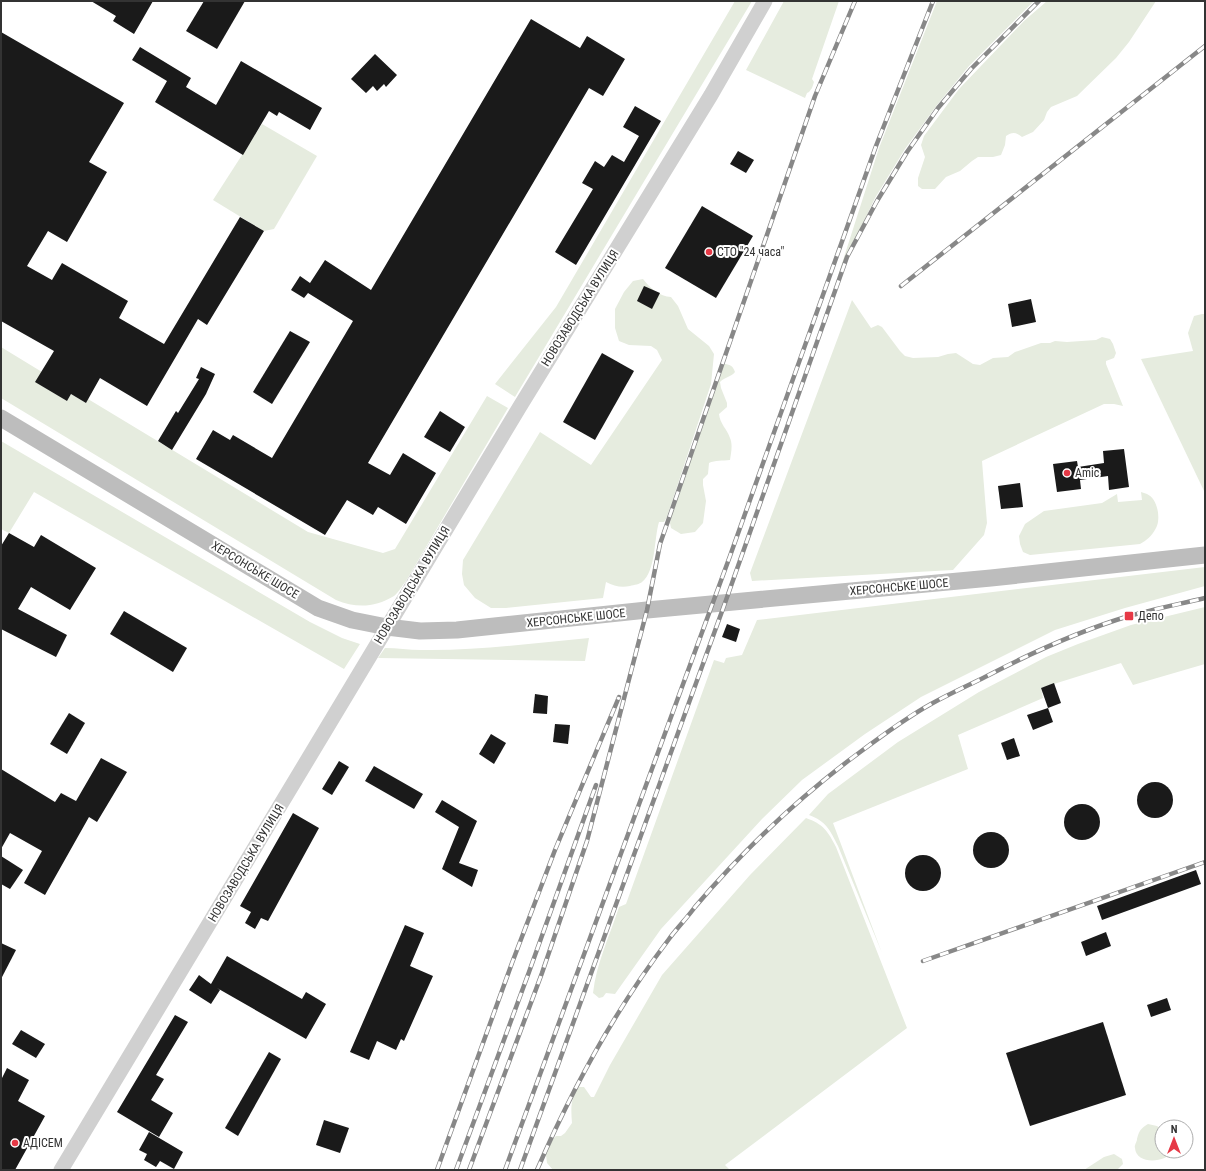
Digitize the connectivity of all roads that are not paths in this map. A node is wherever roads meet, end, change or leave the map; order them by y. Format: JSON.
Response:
{"nodes":[{"id":1,"x":765,"y":1,"type":"edge"},
{"id":2,"x":1,"y":418,"type":"edge"},
{"id":3,"x":1205,"y":555,"type":"edge"},
{"id":4,"x":387,"y":627,"type":"junction"},
{"id":5,"x":61,"y":1170,"type":"edge"}],
"edges":[{"from":1,"to":4,"type":"street","name":"НОВОЗАВОДСЬКА ВУЛИЦЯ"},
{"from":2,"to":4,"type":"main road","name":"ХЕРСОНСЬКЕ ШОСЕ"},
{"from":3,"to":4,"type":"main road","name":"ХЕРСОНСЬКЕ ШОСЕ"},
{"from":4,"to":5,"type":"street","name":"НОВОЗАВОДСЬКА ВУЛИЦЯ"}]}
